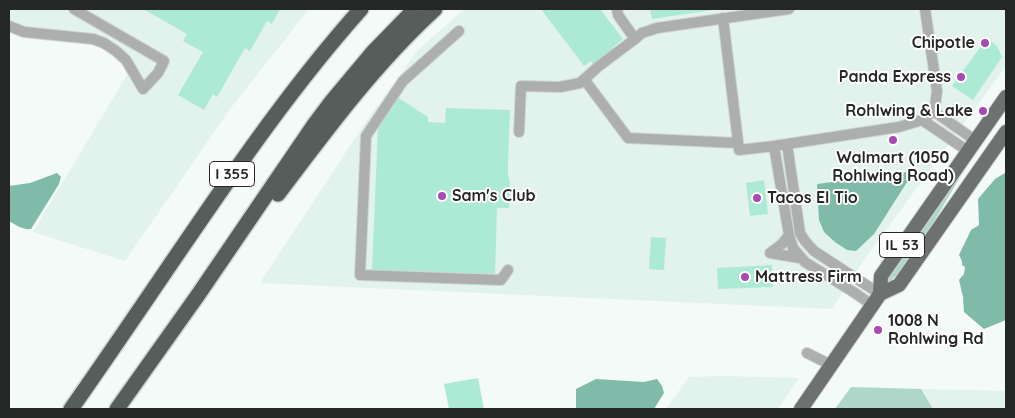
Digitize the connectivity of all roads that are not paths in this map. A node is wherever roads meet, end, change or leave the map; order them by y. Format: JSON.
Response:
{"nodes":[{"id":1,"x":74,"y":9,"type":"edge"},
{"id":2,"x":361,"y":9,"type":"edge"},
{"id":3,"x":415,"y":9,"type":"edge"},
{"id":4,"x":435,"y":9,"type":"edge"},
{"id":5,"x":609,"y":9,"type":"edge"},
{"id":6,"x":789,"y":9,"type":"edge"},
{"id":7,"x":925,"y":9,"type":"edge"},
{"id":8,"x":618,"y":12,"type":"edge"},
{"id":9,"x":723,"y":18,"type":"junction"},
{"id":10,"x":9,"y":26,"type":"edge"},
{"id":11,"x":459,"y":31,"type":"dead end"},
{"id":12,"x":635,"y":39,"type":"junction"},
{"id":13,"x":584,"y":79,"type":"junction"},
{"id":14,"x":1006,"y":97,"type":"edge"},
{"id":15,"x":932,"y":110,"type":"junction"},
{"id":16,"x":922,"y":120,"type":"junction"},
{"id":17,"x":519,"y":132,"type":"dead end"},
{"id":18,"x":1006,"y":132,"type":"edge"},
{"id":19,"x":738,"y":142,"type":"junction"},
{"id":20,"x":787,"y":144,"type":"junction"},
{"id":21,"x":774,"y":146,"type":"junction"},
{"id":22,"x":972,"y":146,"type":"junction"},
{"id":23,"x":788,"y":235,"type":"junction"},
{"id":24,"x":800,"y":258,"type":"junction"},
{"id":25,"x":508,"y":270,"type":"dead end"},
{"id":26,"x":198,"y":295,"type":"junction"},
{"id":27,"x":876,"y":300,"type":"junction"},
{"id":28,"x":807,"y":353,"type":"dead end"},
{"id":29,"x":831,"y":365,"type":"junction"},
{"id":30,"x":71,"y":409,"type":"edge"},
{"id":31,"x":118,"y":409,"type":"edge"},
{"id":32,"x":801,"y":409,"type":"edge"}],
"edges":[{"from":1,"to":10,"type":"lane"},
{"from":2,"to":30,"type":"highway","number":"I 355"},
{"from":3,"to":26,"type":"highway","number":"I 355"},
{"from":4,"to":26,"type":"highway"},
{"from":5,"to":8,"type":"lane"},
{"from":6,"to":9,"type":"lane"},
{"from":7,"to":15,"type":"lane"},
{"from":8,"to":12,"type":"lane"},
{"from":9,"to":12,"type":"lane"},
{"from":9,"to":19,"type":"lane"},
{"from":11,"to":25,"type":"lane"},
{"from":12,"to":13,"type":"lane"},
{"from":13,"to":17,"type":"lane"},
{"from":13,"to":19,"type":"lane"},
{"from":14,"to":22,"type":"main road","number":"IL 53"},
{"from":15,"to":16,"type":"lane"},
{"from":15,"to":22,"type":"lane"},
{"from":16,"to":20,"type":"lane"},
{"from":16,"to":22,"type":"lane"},
{"from":18,"to":27,"type":"main road","number":"IL 53"},
{"from":19,"to":21,"type":"lane"},
{"from":20,"to":21,"type":"lane"},
{"from":20,"to":27,"type":"lane"},
{"from":21,"to":23,"type":"lane"},
{"from":22,"to":27,"type":"main road","number":"IL 53"},
{"from":23,"to":24,"type":"lane"},
{"from":23,"to":24,"type":"lane"},
{"from":24,"to":27,"type":"lane"},
{"from":26,"to":31,"type":"highway","number":"I 355"},
{"from":27,"to":29,"type":"main road","number":"IL 53"},
{"from":28,"to":29,"type":"lane"},
{"from":29,"to":32,"type":"main road","number":"IL 53"}]}
